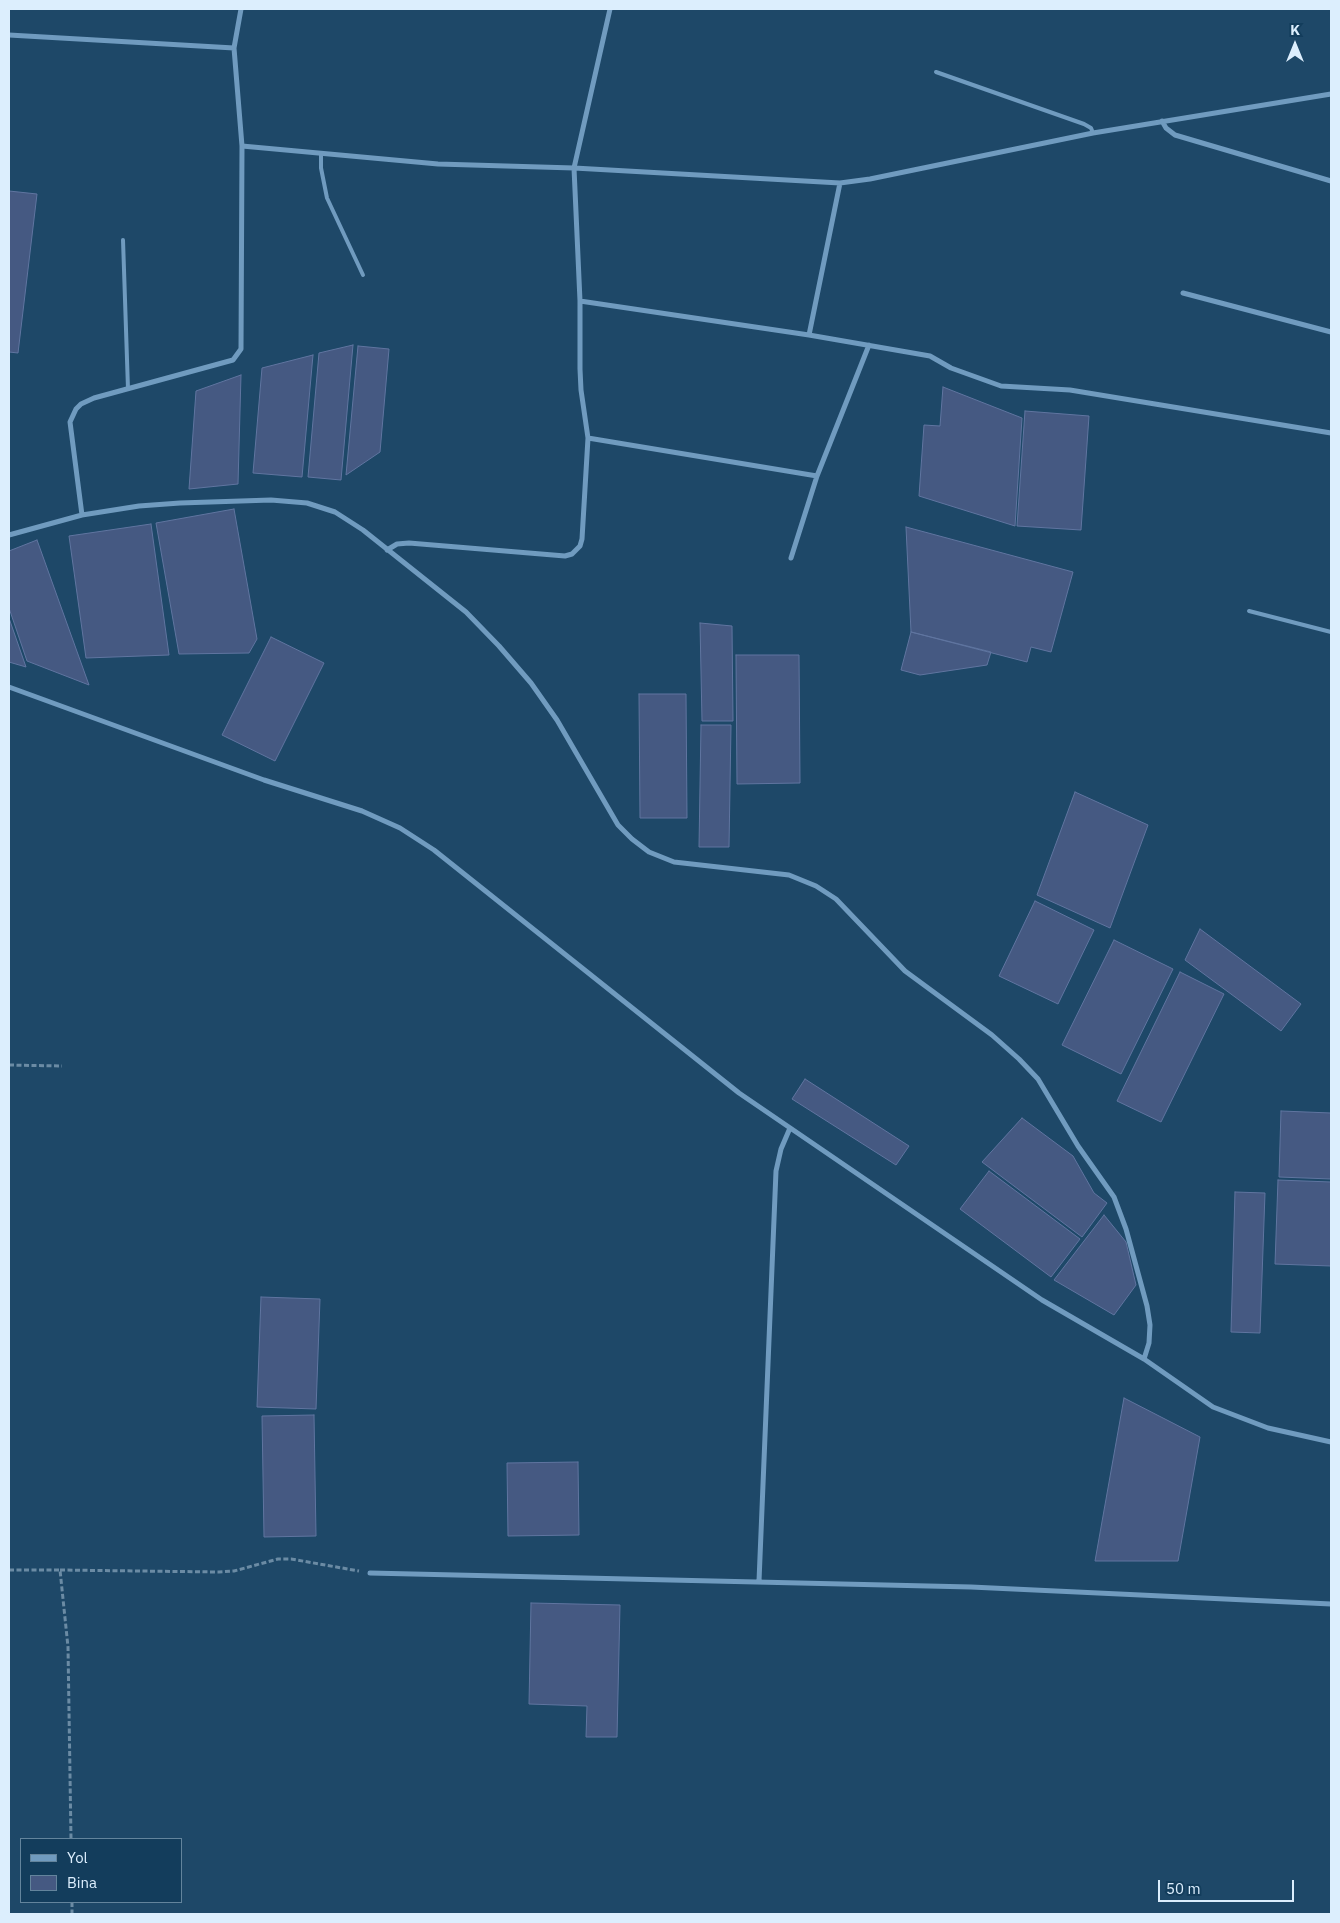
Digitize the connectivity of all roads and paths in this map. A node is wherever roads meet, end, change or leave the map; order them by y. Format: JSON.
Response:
{"nodes":[{"id":1,"x":241,"y":9,"type":"edge"},
{"id":2,"x":610,"y":9,"type":"edge"},
{"id":3,"x":9,"y":35,"type":"edge"},
{"id":4,"x":234,"y":48,"type":"junction"},
{"id":5,"x":936,"y":72,"type":"dead end"},
{"id":6,"x":1331,"y":94,"type":"edge"},
{"id":7,"x":1162,"y":121,"type":"junction"},
{"id":8,"x":1093,"y":133,"type":"junction"},
{"id":9,"x":242,"y":146,"type":"junction"},
{"id":10,"x":320,"y":154,"type":"junction"},
{"id":11,"x":574,"y":168,"type":"junction"},
{"id":12,"x":1331,"y":181,"type":"edge"},
{"id":13,"x":840,"y":183,"type":"junction"},
{"id":14,"x":124,"y":240,"type":"dead end"},
{"id":15,"x":363,"y":274,"type":"dead end"},
{"id":16,"x":1183,"y":293,"type":"dead end"},
{"id":17,"x":580,"y":301,"type":"junction"},
{"id":18,"x":1331,"y":332,"type":"edge"},
{"id":19,"x":809,"y":335,"type":"junction"},
{"id":20,"x":869,"y":345,"type":"junction"},
{"id":21,"x":128,"y":389,"type":"junction"},
{"id":22,"x":1331,"y":433,"type":"edge"},
{"id":23,"x":588,"y":438,"type":"junction"},
{"id":24,"x":816,"y":476,"type":"junction"},
{"id":25,"x":82,"y":515,"type":"junction"},
{"id":26,"x":9,"y":535,"type":"edge"},
{"id":27,"x":387,"y":550,"type":"junction"},
{"id":28,"x":791,"y":558,"type":"dead end"},
{"id":29,"x":1249,"y":610,"type":"dead end"},
{"id":30,"x":1331,"y":632,"type":"edge"},
{"id":31,"x":9,"y":686,"type":"edge"},
{"id":32,"x":9,"y":1065,"type":"edge"},
{"id":33,"x":62,"y":1066,"type":"dead end"},
{"id":34,"x":790,"y":1128,"type":"junction"},
{"id":35,"x":1144,"y":1359,"type":"junction"},
{"id":36,"x":1331,"y":1442,"type":"edge"},
{"id":37,"x":9,"y":1570,"type":"edge"},
{"id":38,"x":60,"y":1570,"type":"junction"},
{"id":39,"x":370,"y":1573,"type":"joint"},
{"id":40,"x":759,"y":1581,"type":"junction"},
{"id":41,"x":1331,"y":1604,"type":"edge"},
{"id":42,"x":71,"y":1838,"type":"edge"}],
"edges":[{"from":1,"to":4,"type":"street"},
{"from":2,"to":11,"type":"street"},
{"from":3,"to":4,"type":"street"},
{"from":4,"to":9,"type":"street"},
{"from":5,"to":8,"type":"lane"},
{"from":6,"to":7,"type":"street"},
{"from":7,"to":8,"type":"street"},
{"from":7,"to":12,"type":"street"},
{"from":8,"to":13,"type":"street"},
{"from":9,"to":10,"type":"street"},
{"from":9,"to":21,"type":"street"},
{"from":10,"to":11,"type":"street"},
{"from":10,"to":15,"type":"lane"},
{"from":11,"to":13,"type":"street"},
{"from":11,"to":17,"type":"street"},
{"from":13,"to":19,"type":"street"},
{"from":14,"to":21,"type":"lane"},
{"from":16,"to":18,"type":"street"},
{"from":17,"to":19,"type":"street"},
{"from":17,"to":23,"type":"street"},
{"from":19,"to":20,"type":"street"},
{"from":20,"to":22,"type":"street"},
{"from":20,"to":24,"type":"street"},
{"from":21,"to":25,"type":"street"},
{"from":23,"to":24,"type":"street"},
{"from":23,"to":27,"type":"street"},
{"from":24,"to":28,"type":"street"},
{"from":25,"to":26,"type":"street"},
{"from":25,"to":27,"type":"street"},
{"from":27,"to":35,"type":"street"},
{"from":29,"to":30,"type":"lane"},
{"from":31,"to":34,"type":"street"},
{"from":32,"to":33,"type":"path"},
{"from":34,"to":35,"type":"street"},
{"from":34,"to":40,"type":"street"},
{"from":35,"to":36,"type":"street"},
{"from":37,"to":38,"type":"path"},
{"from":38,"to":39,"type":"path"},
{"from":38,"to":42,"type":"path"},
{"from":39,"to":40,"type":"street"},
{"from":40,"to":41,"type":"street"}]}
